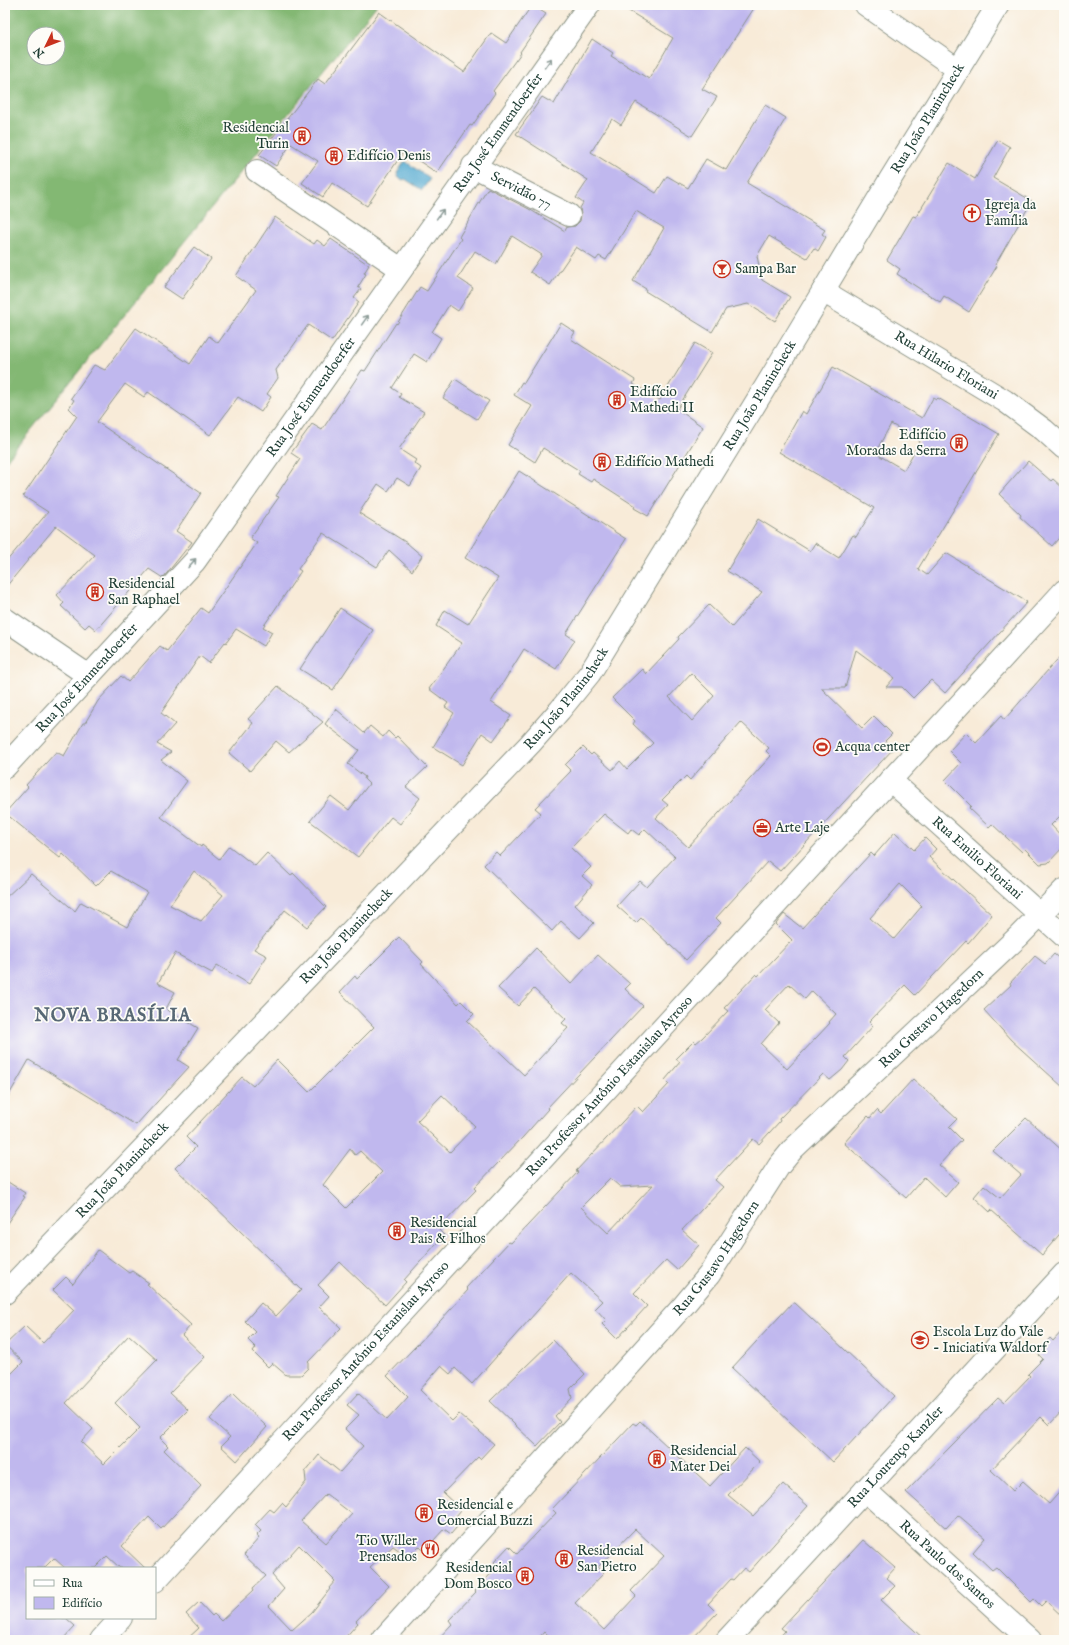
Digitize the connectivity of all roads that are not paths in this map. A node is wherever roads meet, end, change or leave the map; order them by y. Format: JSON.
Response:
{"nodes":[{"id":1,"x":589,"y":5,"type":"edge"},
{"id":2,"x":866,"y":5,"type":"edge"},
{"id":3,"x":998,"y":5,"type":"edge"},
{"id":4,"x":958,"y":70,"type":"junction"},
{"id":5,"x":473,"y":166,"type":"junction"},
{"id":6,"x":257,"y":171,"type":"dead end"},
{"id":7,"x":570,"y":215,"type":"dead end"},
{"id":8,"x":401,"y":269,"type":"junction"},
{"id":9,"x":823,"y":291,"type":"junction"},
{"id":10,"x":1064,"y":448,"type":"edge"},
{"id":11,"x":1064,"y":591,"type":"edge"},
{"id":12,"x":5,"y":619,"type":"edge"},
{"id":13,"x":89,"y":676,"type":"junction"},
{"id":14,"x":5,"y":767,"type":"edge"},
{"id":15,"x":890,"y":780,"type":"junction"},
{"id":16,"x":1064,"y":890,"type":"edge"},
{"id":17,"x":1040,"y":915,"type":"junction"},
{"id":18,"x":1064,"y":936,"type":"edge"},
{"id":19,"x":1064,"y":1274,"type":"edge"},
{"id":20,"x":5,"y":1293,"type":"edge"},
{"id":21,"x":865,"y":1490,"type":"junction"},
{"id":22,"x":156,"y":1580,"type":"edge"},
{"id":23,"x":120,"y":1619,"type":"edge"},
{"id":24,"x":101,"y":1640,"type":"edge"},
{"id":25,"x":382,"y":1640,"type":"edge"},
{"id":26,"x":727,"y":1640,"type":"edge"},
{"id":27,"x":1030,"y":1640,"type":"edge"}],
"edges":[{"from":5,"to":1,"type":"street","name":"Rua José Emmendoerfer","one_way":true},
{"from":2,"to":4,"type":"street"},
{"from":3,"to":4,"type":"street","name":"Rua João Planincheck"},
{"from":4,"to":9,"type":"street","name":"Rua João Planincheck"},
{"from":5,"to":7,"type":"street","name":"Servidão 77"},
{"from":8,"to":5,"type":"street","name":"Rua José Emmendoerfer","one_way":true},
{"from":6,"to":8,"type":"street"},
{"from":13,"to":8,"type":"street","name":"Rua José Emmendoerfer","one_way":true},
{"from":9,"to":10,"type":"street","name":"Rua Hilario Floriani"},
{"from":9,"to":20,"type":"street","name":"Rua João Planincheck"},
{"from":11,"to":15,"type":"street","name":"Rua Professor Antônio Estanislau Ayroso"},
{"from":12,"to":13,"type":"street"},
{"from":13,"to":14,"type":"street","name":"Rua José Emmendoerfer"},
{"from":15,"to":17,"type":"street","name":"Rua Emilio Floriani"},
{"from":15,"to":22,"type":"street","name":"Rua Professor Antônio Estanislau Ayroso"},
{"from":16,"to":17,"type":"street","name":"Rua Gustavo Hagedorn"},
{"from":17,"to":18,"type":"street","name":"Rua Emilio Floriani"},
{"from":17,"to":25,"type":"street","name":"Rua Gustavo Hagedorn"},
{"from":19,"to":21,"type":"street","name":"Rua Lourenço Kanzler"},
{"from":21,"to":26,"type":"street","name":"Rua Lourenço Kanzler"},
{"from":21,"to":27,"type":"street","name":"Rua Paulo dos Santos"},
{"from":23,"to":24,"type":"street"}]}
